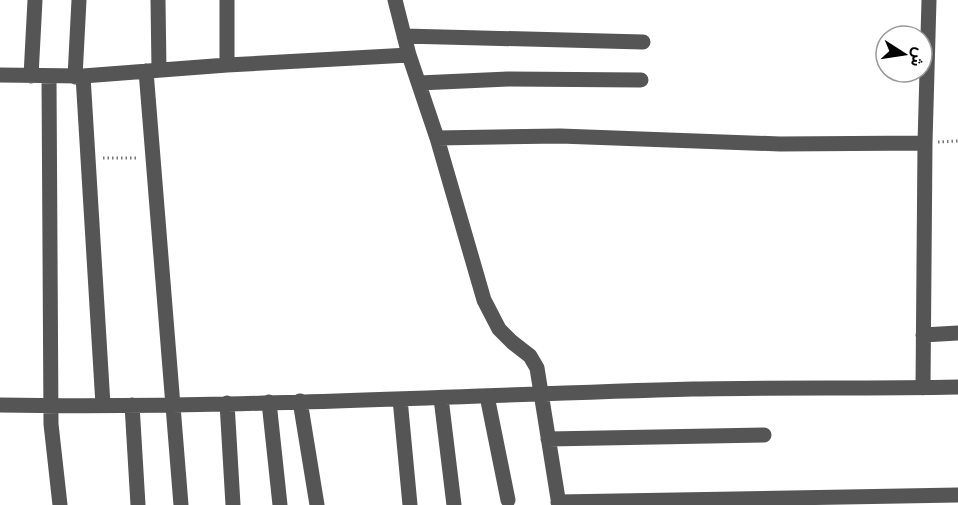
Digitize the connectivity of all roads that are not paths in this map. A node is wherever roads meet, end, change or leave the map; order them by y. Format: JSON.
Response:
{"nodes":[{"id":1,"x":35,"y":0,"type":"edge"},
{"id":2,"x":79,"y":0,"type":"edge"},
{"id":3,"x":158,"y":0,"type":"edge"},
{"id":4,"x":227,"y":0,"type":"edge"},
{"id":5,"x":395,"y":0,"type":"edge"},
{"id":6,"x":929,"y":0,"type":"edge"},
{"id":7,"x":404,"y":36,"type":"junction"},
{"id":8,"x":643,"y":42,"type":"dead end"},
{"id":9,"x":409,"y":55,"type":"junction"},
{"id":10,"x":227,"y":65,"type":"junction"},
{"id":11,"x":153,"y":70,"type":"junction"},
{"id":12,"x":0,"y":75,"type":"edge"},
{"id":13,"x":31,"y":76,"type":"junction"},
{"id":14,"x":49,"y":77,"type":"junction"},
{"id":15,"x":79,"y":77,"type":"junction"},
{"id":16,"x":641,"y":80,"type":"dead end"},
{"id":17,"x":419,"y":83,"type":"junction"},
{"id":18,"x":436,"y":138,"type":"junction"},
{"id":19,"x":925,"y":143,"type":"junction"},
{"id":20,"x":958,"y":333,"type":"edge"},
{"id":21,"x":923,"y":335,"type":"junction"},
{"id":22,"x":958,"y":387,"type":"edge"},
{"id":23,"x":923,"y":388,"type":"junction"},
{"id":24,"x":543,"y":394,"type":"junction"},
{"id":25,"x":487,"y":396,"type":"junction"},
{"id":26,"x":441,"y":398,"type":"junction"},
{"id":27,"x":400,"y":399,"type":"junction"},
{"id":28,"x":269,"y":402,"type":"junction"},
{"id":29,"x":300,"y":402,"type":"junction"},
{"id":30,"x":227,"y":403,"type":"junction"},
{"id":31,"x":0,"y":405,"type":"edge"},
{"id":32,"x":103,"y":405,"type":"junction"},
{"id":33,"x":132,"y":405,"type":"junction"},
{"id":34,"x":174,"y":405,"type":"junction"},
{"id":35,"x":51,"y":406,"type":"junction"},
{"id":36,"x":764,"y":435,"type":"dead end"},
{"id":37,"x":548,"y":439,"type":"junction"},
{"id":38,"x":958,"y":495,"type":"edge"},
{"id":39,"x":508,"y":500,"type":"dead end"},
{"id":40,"x":558,"y":504,"type":"edge"},
{"id":41,"x":60,"y":505,"type":"edge"},
{"id":42,"x":138,"y":505,"type":"edge"},
{"id":43,"x":181,"y":505,"type":"edge"},
{"id":44,"x":232,"y":505,"type":"edge"},
{"id":45,"x":280,"y":505,"type":"edge"},
{"id":46,"x":317,"y":505,"type":"edge"},
{"id":47,"x":410,"y":505,"type":"edge"},
{"id":48,"x":454,"y":505,"type":"edge"}],
"edges":[{"from":1,"to":13,"type":"street"},
{"from":2,"to":15,"type":"street"},
{"from":3,"to":11,"type":"street"},
{"from":4,"to":10,"type":"street"},
{"from":5,"to":7,"type":"street"},
{"from":6,"to":19,"type":"street"},
{"from":7,"to":8,"type":"street"},
{"from":7,"to":9,"type":"street"},
{"from":9,"to":10,"type":"street"},
{"from":9,"to":17,"type":"street"},
{"from":10,"to":11,"type":"street"},
{"from":11,"to":15,"type":"street"},
{"from":11,"to":34,"type":"street"},
{"from":12,"to":13,"type":"street"},
{"from":13,"to":14,"type":"street"},
{"from":14,"to":15,"type":"street"},
{"from":14,"to":35,"type":"street"},
{"from":15,"to":32,"type":"street"},
{"from":16,"to":17,"type":"street"},
{"from":17,"to":18,"type":"street"},
{"from":18,"to":19,"type":"street"},
{"from":18,"to":24,"type":"street"},
{"from":19,"to":21,"type":"street"},
{"from":20,"to":21,"type":"street"},
{"from":21,"to":23,"type":"street"},
{"from":22,"to":23,"type":"street"},
{"from":23,"to":24,"type":"street"},
{"from":24,"to":25,"type":"street"},
{"from":24,"to":37,"type":"street"},
{"from":25,"to":26,"type":"street"},
{"from":25,"to":39,"type":"street"},
{"from":26,"to":27,"type":"street"},
{"from":26,"to":48,"type":"street"},
{"from":27,"to":29,"type":"street"},
{"from":27,"to":47,"type":"street"},
{"from":28,"to":29,"type":"street"},
{"from":28,"to":30,"type":"street"},
{"from":28,"to":45,"type":"street"},
{"from":29,"to":46,"type":"street"},
{"from":30,"to":34,"type":"street"},
{"from":30,"to":44,"type":"street"},
{"from":31,"to":35,"type":"street"},
{"from":32,"to":33,"type":"street"},
{"from":32,"to":35,"type":"street"},
{"from":33,"to":34,"type":"street"},
{"from":33,"to":42,"type":"street"},
{"from":34,"to":43,"type":"street"},
{"from":35,"to":41,"type":"street"},
{"from":36,"to":37,"type":"street"},
{"from":37,"to":40,"type":"street"},
{"from":38,"to":40,"type":"street"}]}
